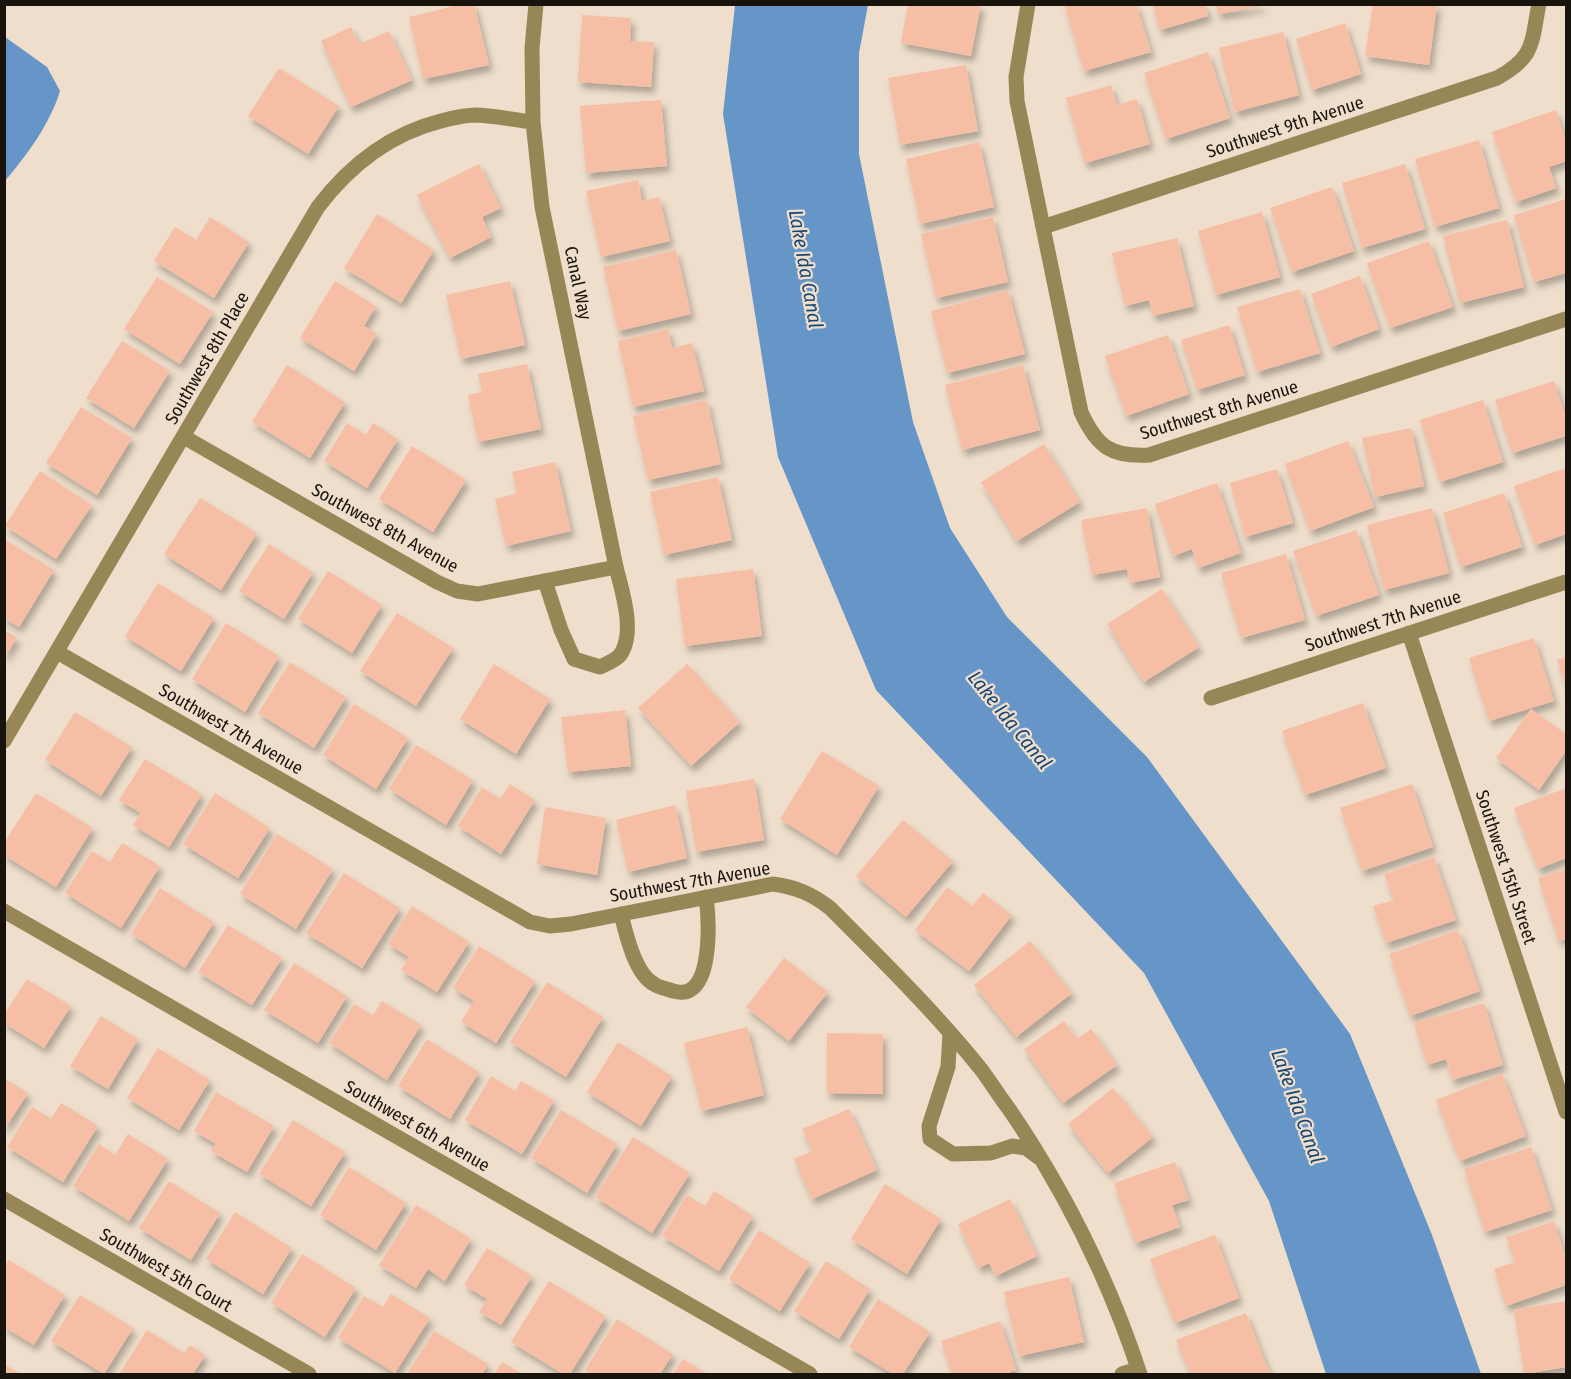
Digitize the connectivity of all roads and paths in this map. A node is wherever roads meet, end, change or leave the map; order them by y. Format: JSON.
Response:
{"nodes":[{"id":1,"x":536,"y":4,"type":"edge"},
{"id":2,"x":1028,"y":4,"type":"edge"},
{"id":3,"x":1539,"y":4,"type":"edge"},
{"id":4,"x":533,"y":122,"type":"junction"},
{"id":5,"x":1043,"y":227,"type":"junction"},
{"id":6,"x":1566,"y":319,"type":"edge"},
{"id":7,"x":184,"y":437,"type":"junction"},
{"id":8,"x":616,"y":567,"type":"junction"},
{"id":9,"x":545,"y":581,"type":"junction"},
{"id":10,"x":1566,"y":582,"type":"edge"},
{"id":11,"x":1409,"y":633,"type":"junction"},
{"id":12,"x":57,"y":652,"type":"junction"},
{"id":13,"x":1211,"y":698,"type":"dead end"},
{"id":14,"x":4,"y":741,"type":"edge"},
{"id":15,"x":706,"y":897,"type":"junction"},
{"id":16,"x":4,"y":911,"type":"edge"},
{"id":17,"x":621,"y":914,"type":"junction"},
{"id":18,"x":950,"y":1033,"type":"junction"},
{"id":19,"x":1566,"y":1113,"type":"edge"},
{"id":20,"x":1042,"y":1161,"type":"junction"},
{"id":21,"x":4,"y":1199,"type":"edge"},
{"id":22,"x":1139,"y":1372,"type":"edge"},
{"id":23,"x":309,"y":1374,"type":"edge"},
{"id":24,"x":810,"y":1374,"type":"edge"},
{"id":25,"x":1122,"y":1374,"type":"edge"}],
"edges":[{"from":1,"to":4,"type":"street","name":"Canal Way"},
{"from":2,"to":5,"type":"street"},
{"from":3,"to":5,"type":"street","name":"Southwest 9th Avenue"},
{"from":4,"to":7,"type":"street","name":"Southwest 8th Place"},
{"from":4,"to":8,"type":"street","name":"Canal Way"},
{"from":5,"to":6,"type":"street","name":"Southwest 8th Avenue"},
{"from":7,"to":9,"type":"street","name":"Southwest 8th Avenue"},
{"from":7,"to":12,"type":"street","name":"Southwest 8th Place"},
{"from":8,"to":9,"type":"street","name":"Southwest 8th Avenue"},
{"from":8,"to":9,"type":"street","name":"Canal Way"},
{"from":10,"to":11,"type":"street","name":"Southwest 7th Avenue"},
{"from":11,"to":13,"type":"street","name":"Southwest 7th Avenue"},
{"from":11,"to":19,"type":"street","name":"Southwest 15th Street"},
{"from":12,"to":14,"type":"street","name":"Southwest 8th Place"},
{"from":12,"to":17,"type":"street","name":"Southwest 7th Avenue"},
{"from":15,"to":17,"type":"street","name":"Southwest 7th Avenue"},
{"from":15,"to":17,"type":"street"},
{"from":15,"to":18,"type":"street","name":"Southwest 7th Avenue"},
{"from":16,"to":24,"type":"street","name":"Southwest 6th Avenue"},
{"from":18,"to":20,"type":"street","name":"Southwest 7th Avenue"},
{"from":18,"to":20,"type":"street"},
{"from":20,"to":22,"type":"street","name":"Southwest 7th Avenue"},
{"from":21,"to":23,"type":"street","name":"Southwest 5th Court"},
{"from":22,"to":25,"type":"street"}]}
